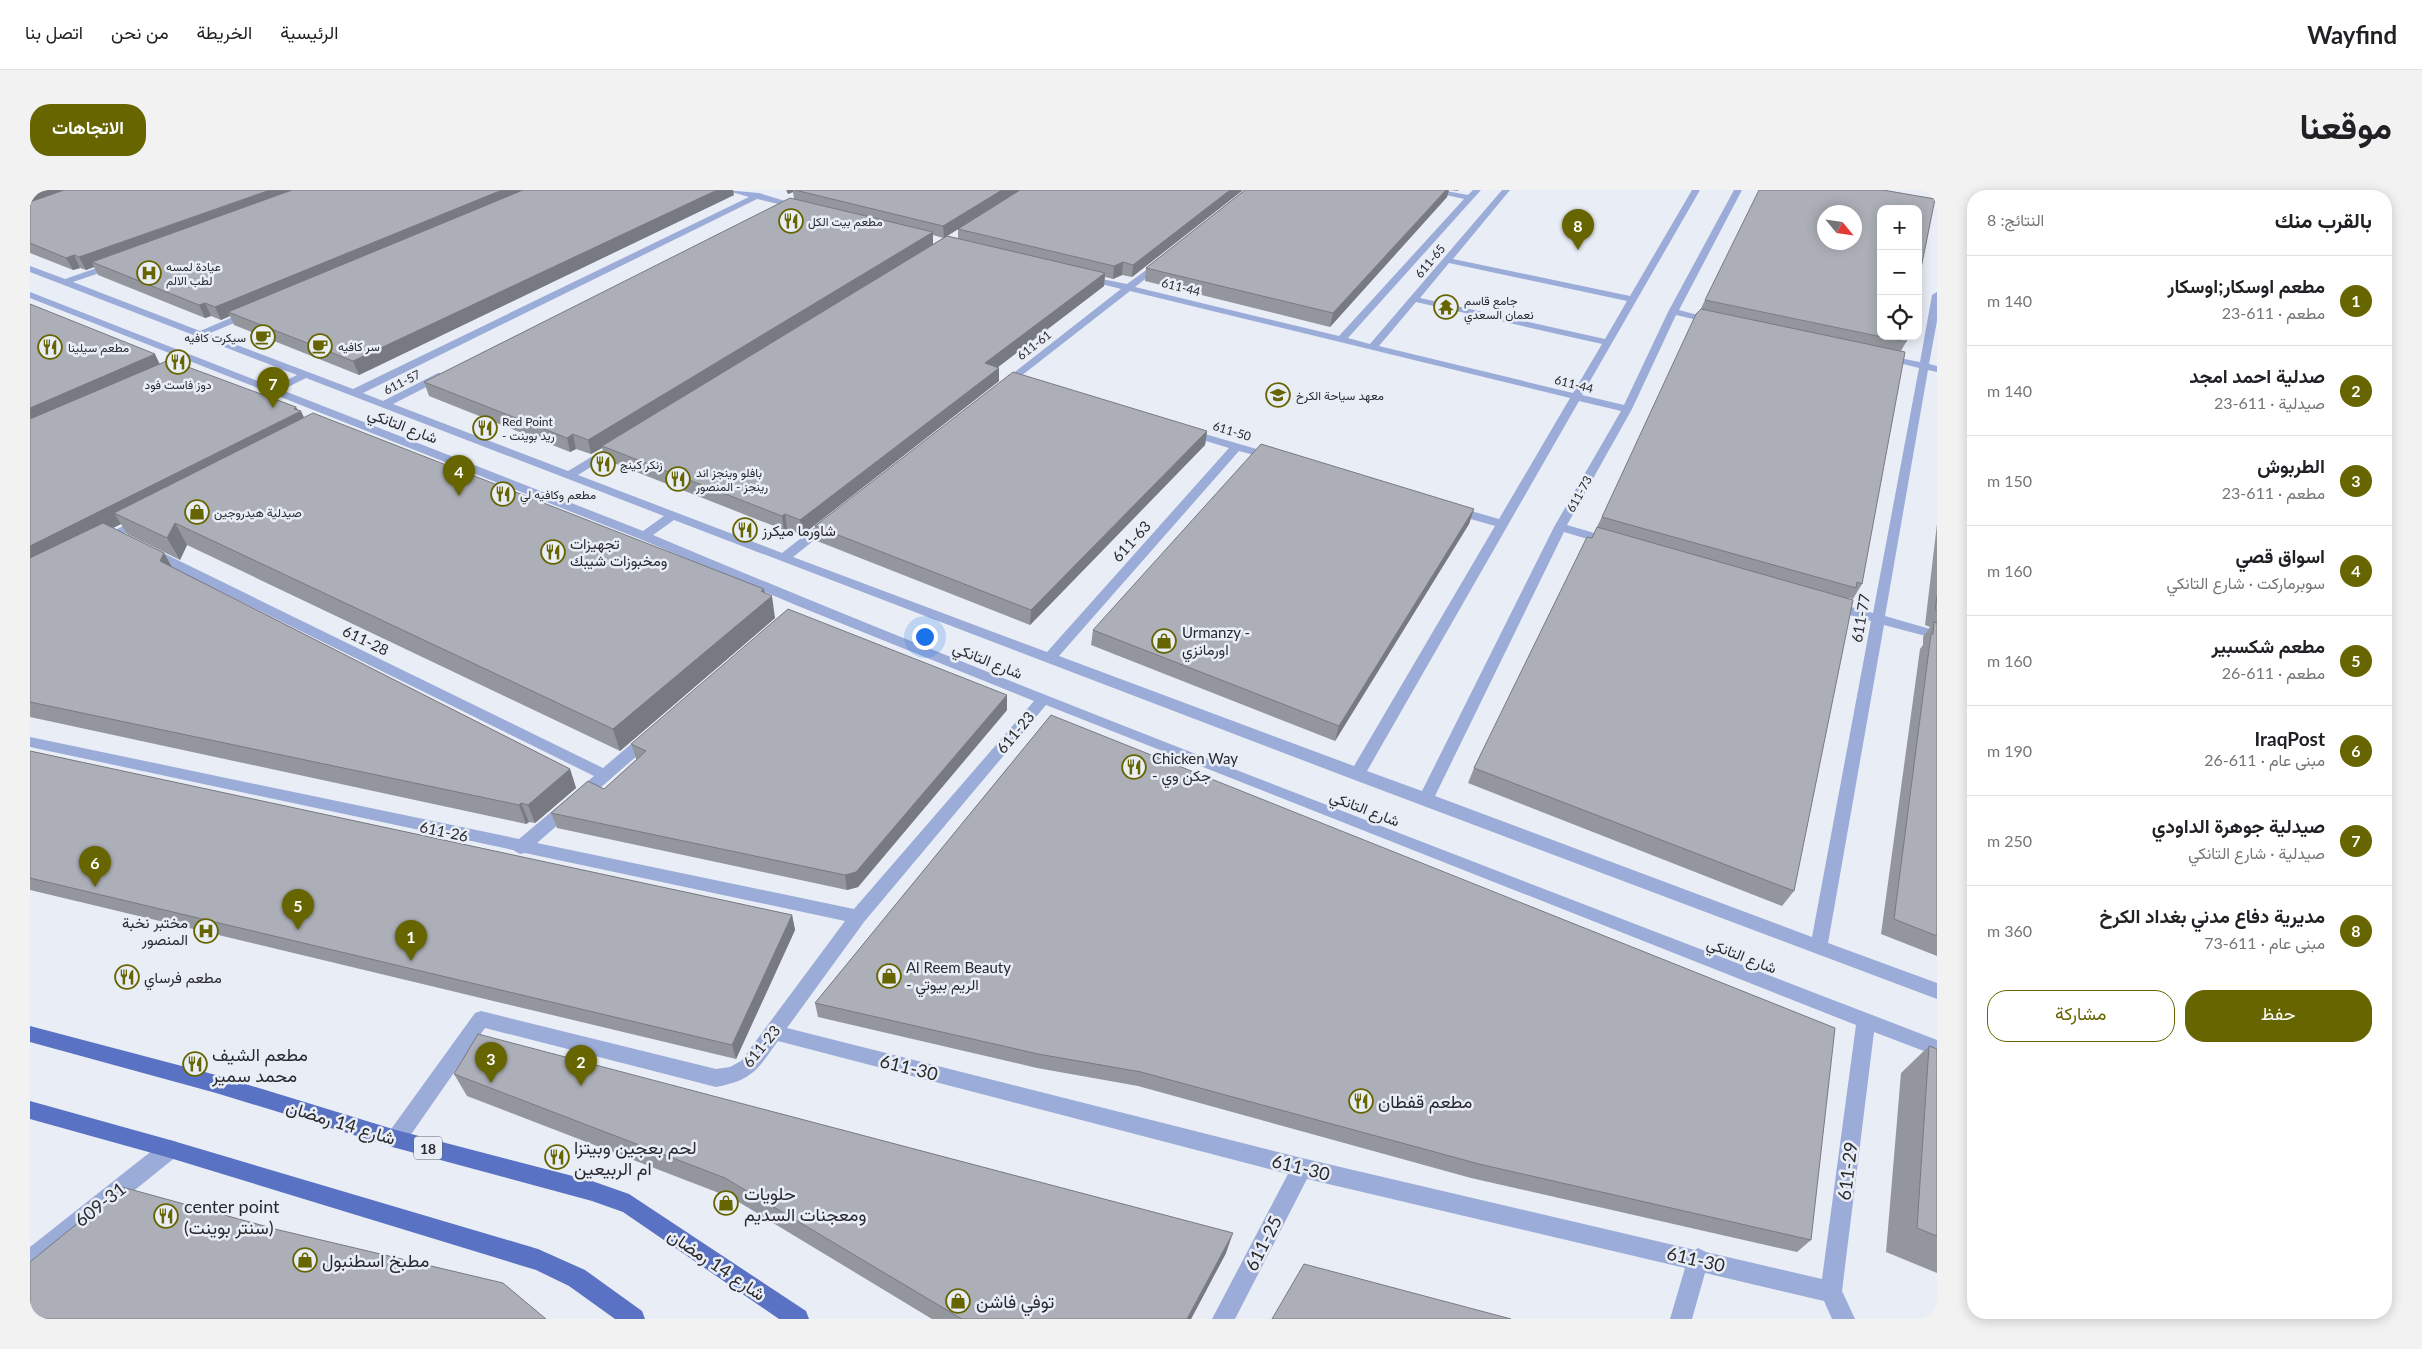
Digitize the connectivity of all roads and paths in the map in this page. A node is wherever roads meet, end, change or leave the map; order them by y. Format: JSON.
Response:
{"nodes":[{"id":1,"x":729,"y":190,"type":"edge"},
{"id":2,"x":770,"y":190,"type":"edge"},
{"id":3,"x":1428,"y":190,"type":"edge"},
{"id":4,"x":1477,"y":190,"type":"edge"},
{"id":5,"x":1506,"y":190,"type":"edge"},
{"id":6,"x":1696,"y":190,"type":"edge"},
{"id":7,"x":1738,"y":190,"type":"edge"},
{"id":8,"x":798,"y":194,"type":"dead end"},
{"id":9,"x":756,"y":197,"type":"junction"},
{"id":10,"x":1470,"y":198,"type":"junction"},
{"id":11,"x":781,"y":203,"type":"junction"},
{"id":12,"x":810,"y":210,"type":"edge"},
{"id":13,"x":764,"y":212,"type":"edge"},
{"id":14,"x":1168,"y":257,"type":"edge"},
{"id":15,"x":1447,"y":260,"type":"junction"},
{"id":16,"x":121,"y":263,"type":"edge"},
{"id":17,"x":30,"y":269,"type":"edge"},
{"id":18,"x":1072,"y":274,"type":"edge"},
{"id":19,"x":66,"y":282,"type":"junction"},
{"id":20,"x":1130,"y":288,"type":"junction"},
{"id":21,"x":1937,"y":294,"type":"edge"},
{"id":22,"x":30,"y":295,"type":"edge"},
{"id":23,"x":1414,"y":298,"type":"junction"},
{"id":24,"x":1633,"y":300,"type":"junction"},
{"id":25,"x":46,"y":301,"type":"junction"},
{"id":26,"x":30,"y":307,"type":"edge"},
{"id":27,"x":263,"y":307,"type":"edge"},
{"id":28,"x":1673,"y":312,"type":"junction"},
{"id":29,"x":1721,"y":323,"type":"edge"},
{"id":30,"x":200,"y":334,"type":"junction"},
{"id":31,"x":1341,"y":340,"type":"junction"},
{"id":32,"x":1608,"y":344,"type":"junction"},
{"id":33,"x":1372,"y":348,"type":"junction"},
{"id":34,"x":1875,"y":356,"type":"edge"},
{"id":35,"x":198,"y":361,"type":"junction"},
{"id":36,"x":1923,"y":366,"type":"junction"},
{"id":37,"x":181,"y":369,"type":"edge"},
{"id":38,"x":454,"y":369,"type":"edge"},
{"id":39,"x":1937,"y":370,"type":"edge"},
{"id":40,"x":304,"y":375,"type":"junction"},
{"id":41,"x":1011,"y":379,"type":"junction"},
{"id":42,"x":1030,"y":384,"type":"edge"},
{"id":43,"x":272,"y":391,"type":"junction"},
{"id":44,"x":996,"y":391,"type":"edge"},
{"id":45,"x":354,"y":393,"type":"junction"},
{"id":46,"x":1576,"y":397,"type":"junction"},
{"id":47,"x":384,"y":405,"type":"junction"},
{"id":48,"x":1626,"y":409,"type":"junction"},
{"id":49,"x":340,"y":418,"type":"junction"},
{"id":50,"x":322,"y":427,"type":"edge"},
{"id":51,"x":1180,"y":430,"type":"edge"},
{"id":52,"x":629,"y":439,"type":"edge"},
{"id":53,"x":1236,"y":447,"type":"junction"},
{"id":54,"x":1282,"y":460,"type":"edge"},
{"id":55,"x":570,"y":475,"type":"junction"},
{"id":56,"x":1439,"y":505,"type":"edge"},
{"id":57,"x":157,"y":512,"type":"edge"},
{"id":58,"x":839,"y":514,"type":"edge"},
{"id":59,"x":674,"y":515,"type":"junction"},
{"id":60,"x":1503,"y":524,"type":"junction"},
{"id":61,"x":1560,"y":527,"type":"junction"},
{"id":62,"x":114,"y":534,"type":"junction"},
{"id":63,"x":644,"y":536,"type":"junction"},
{"id":64,"x":89,"y":547,"type":"edge"},
{"id":65,"x":1627,"y":547,"type":"edge"},
{"id":66,"x":784,"y":558,"type":"junction"},
{"id":67,"x":1819,"y":602,"type":"edge"},
{"id":68,"x":803,"y":603,"type":"junction"},
{"id":69,"x":789,"y":616,"type":"edge"},
{"id":70,"x":1877,"y":618,"type":"junction"},
{"id":71,"x":1937,"y":635,"type":"edge"},
{"id":72,"x":1050,"y":657,"type":"junction"},
{"id":73,"x":1042,"y":699,"type":"junction"},
{"id":74,"x":664,"y":724,"type":"edge"},
{"id":75,"x":30,"y":742,"type":"edge"},
{"id":76,"x":1357,"y":774,"type":"junction"},
{"id":77,"x":605,"y":775,"type":"junction"},
{"id":78,"x":1424,"y":800,"type":"junction"},
{"id":79,"x":520,"y":848,"type":"junction"},
{"id":80,"x":858,"y":917,"type":"junction"},
{"id":81,"x":1818,"y":947,"type":"junction"},
{"id":82,"x":1937,"y":991,"type":"edge"},
{"id":83,"x":1866,"y":1021,"type":"junction"},
{"id":84,"x":773,"y":1032,"type":"junction"},
{"id":85,"x":30,"y":1034,"type":"edge"},
{"id":86,"x":1937,"y":1048,"type":"edge"},
{"id":87,"x":30,"y":1110,"type":"edge"},
{"id":88,"x":396,"y":1139,"type":"junction"},
{"id":89,"x":170,"y":1149,"type":"junction"},
{"id":90,"x":1302,"y":1168,"type":"junction"},
{"id":91,"x":1698,"y":1259,"type":"junction"},
{"id":92,"x":30,"y":1260,"type":"edge"},
{"id":93,"x":1831,"y":1292,"type":"junction"},
{"id":94,"x":634,"y":1319,"type":"edge"},
{"id":95,"x":798,"y":1319,"type":"edge"},
{"id":96,"x":1223,"y":1319,"type":"edge"},
{"id":97,"x":1681,"y":1319,"type":"edge"},
{"id":98,"x":1844,"y":1319,"type":"edge"}],
"edges":[{"from":1,"to":9,"type":"street"},
{"from":2,"to":9,"type":"street","name":"611-57"},
{"from":3,"to":10,"type":"street"},
{"from":4,"to":10,"type":"street","name":"611-65"},
{"from":5,"to":15,"type":"street","name":"611-65"},
{"from":6,"to":24,"type":"street"},
{"from":7,"to":28,"type":"street","name":"611-73"},
{"from":8,"to":11,"type":"street"},
{"from":9,"to":11,"type":"street"},
{"from":9,"to":45,"type":"street","name":"611-57"},
{"from":10,"to":31,"type":"street","name":"611-65"},
{"from":11,"to":12,"type":"street"},
{"from":11,"to":13,"type":"street"},
{"from":14,"to":20,"type":"street","name":"611-61"},
{"from":15,"to":23,"type":"street","name":"611-65"},
{"from":15,"to":24,"type":"street"},
{"from":16,"to":19,"type":"street"},
{"from":17,"to":19,"type":"street","name":"شارع التانكي"},
{"from":18,"to":20,"type":"street","name":"611-44"},
{"from":19,"to":30,"type":"street","name":"شارع التانكي"},
{"from":20,"to":31,"type":"street","name":"611-44"},
{"from":20,"to":41,"type":"street","name":"611-61"},
{"from":21,"to":36,"type":"street","name":"611-77"},
{"from":22,"to":25,"type":"street","name":"شارع التانكي"},
{"from":23,"to":32,"type":"street"},
{"from":23,"to":33,"type":"street","name":"611-65"},
{"from":24,"to":32,"type":"street"},
{"from":25,"to":26,"type":"street"},
{"from":25,"to":35,"type":"street","name":"شارع التانكي"},
{"from":27,"to":30,"type":"street"},
{"from":28,"to":29,"type":"street"},
{"from":28,"to":48,"type":"street","name":"611-73"},
{"from":30,"to":40,"type":"street","name":"شارع التانكي"},
{"from":31,"to":33,"type":"street","name":"611-44"},
{"from":32,"to":46,"type":"street"},
{"from":33,"to":46,"type":"street","name":"611-44"},
{"from":34,"to":36,"type":"street"},
{"from":35,"to":37,"type":"street"},
{"from":35,"to":43,"type":"street","name":"شارع التانكي"},
{"from":36,"to":39,"type":"street"},
{"from":36,"to":70,"type":"street","name":"611-77"},
{"from":38,"to":47,"type":"street","name":"611-57"},
{"from":40,"to":43,"type":"street"},
{"from":40,"to":45,"type":"street","name":"شارع التانكي"},
{"from":41,"to":42,"type":"street"},
{"from":41,"to":44,"type":"street","name":"611-61"},
{"from":43,"to":49,"type":"street","name":"شارع التانكي"},
{"from":45,"to":47,"type":"street","name":"شارع التانكي"},
{"from":46,"to":48,"type":"street","name":"611-44"},
{"from":46,"to":60,"type":"street"},
{"from":47,"to":55,"type":"street","name":"شارع التانكي"},
{"from":48,"to":61,"type":"street","name":"611-73"},
{"from":49,"to":50,"type":"street"},
{"from":49,"to":63,"type":"street","name":"شارع التانكي"},
{"from":51,"to":53,"type":"street","name":"611-50"},
{"from":52,"to":55,"type":"street"},
{"from":53,"to":54,"type":"street","name":"611-50"},
{"from":53,"to":72,"type":"street","name":"611-63"},
{"from":55,"to":59,"type":"street","name":"شارع التانكي"},
{"from":56,"to":60,"type":"street"},
{"from":57,"to":62,"type":"street"},
{"from":58,"to":66,"type":"street"},
{"from":59,"to":63,"type":"street"},
{"from":59,"to":66,"type":"street","name":"شارع التانكي"},
{"from":60,"to":76,"type":"street"},
{"from":61,"to":65,"type":"street"},
{"from":61,"to":78,"type":"street","name":"611-73"},
{"from":62,"to":64,"type":"street"},
{"from":62,"to":77,"type":"street","name":"611-28"},
{"from":63,"to":68,"type":"street","name":"شارع التانكي"},
{"from":66,"to":72,"type":"street","name":"شارع التانكي"},
{"from":67,"to":70,"type":"street"},
{"from":68,"to":69,"type":"street"},
{"from":68,"to":73,"type":"street","name":"شارع التانكي"},
{"from":70,"to":71,"type":"street"},
{"from":70,"to":81,"type":"street","name":"611-77"},
{"from":72,"to":76,"type":"street","name":"شارع التانكي"},
{"from":73,"to":80,"type":"street","name":"611-23"},
{"from":73,"to":83,"type":"street","name":"شارع التانكي"},
{"from":74,"to":77,"type":"street"},
{"from":75,"to":79,"type":"street","name":"611-26"},
{"from":76,"to":78,"type":"street","name":"شارع التانكي"},
{"from":77,"to":79,"type":"street"},
{"from":78,"to":81,"type":"street","name":"شارع التانكي"},
{"from":79,"to":80,"type":"street","name":"611-26"},
{"from":80,"to":84,"type":"street","name":"611-23"},
{"from":81,"to":82,"type":"street","name":"شارع التانكي"},
{"from":83,"to":86,"type":"street","name":"شارع التانكي"},
{"from":83,"to":93,"type":"street","name":"611-29"},
{"from":84,"to":88,"type":"street","name":"611-23"},
{"from":84,"to":90,"type":"street","name":"611-30"},
{"from":85,"to":88,"type":"main road","name":"شارع 14 رمضان","number":"18"},
{"from":87,"to":89,"type":"main road"},
{"from":88,"to":95,"type":"main road","name":"شارع 14 رمضان","number":"18"},
{"from":89,"to":92,"type":"street","name":"609-31"},
{"from":89,"to":94,"type":"main road"},
{"from":90,"to":91,"type":"street","name":"611-30"},
{"from":90,"to":96,"type":"street","name":"611-25"},
{"from":91,"to":93,"type":"street","name":"611-30"},
{"from":91,"to":97,"type":"street"},
{"from":93,"to":98,"type":"street"}]}
